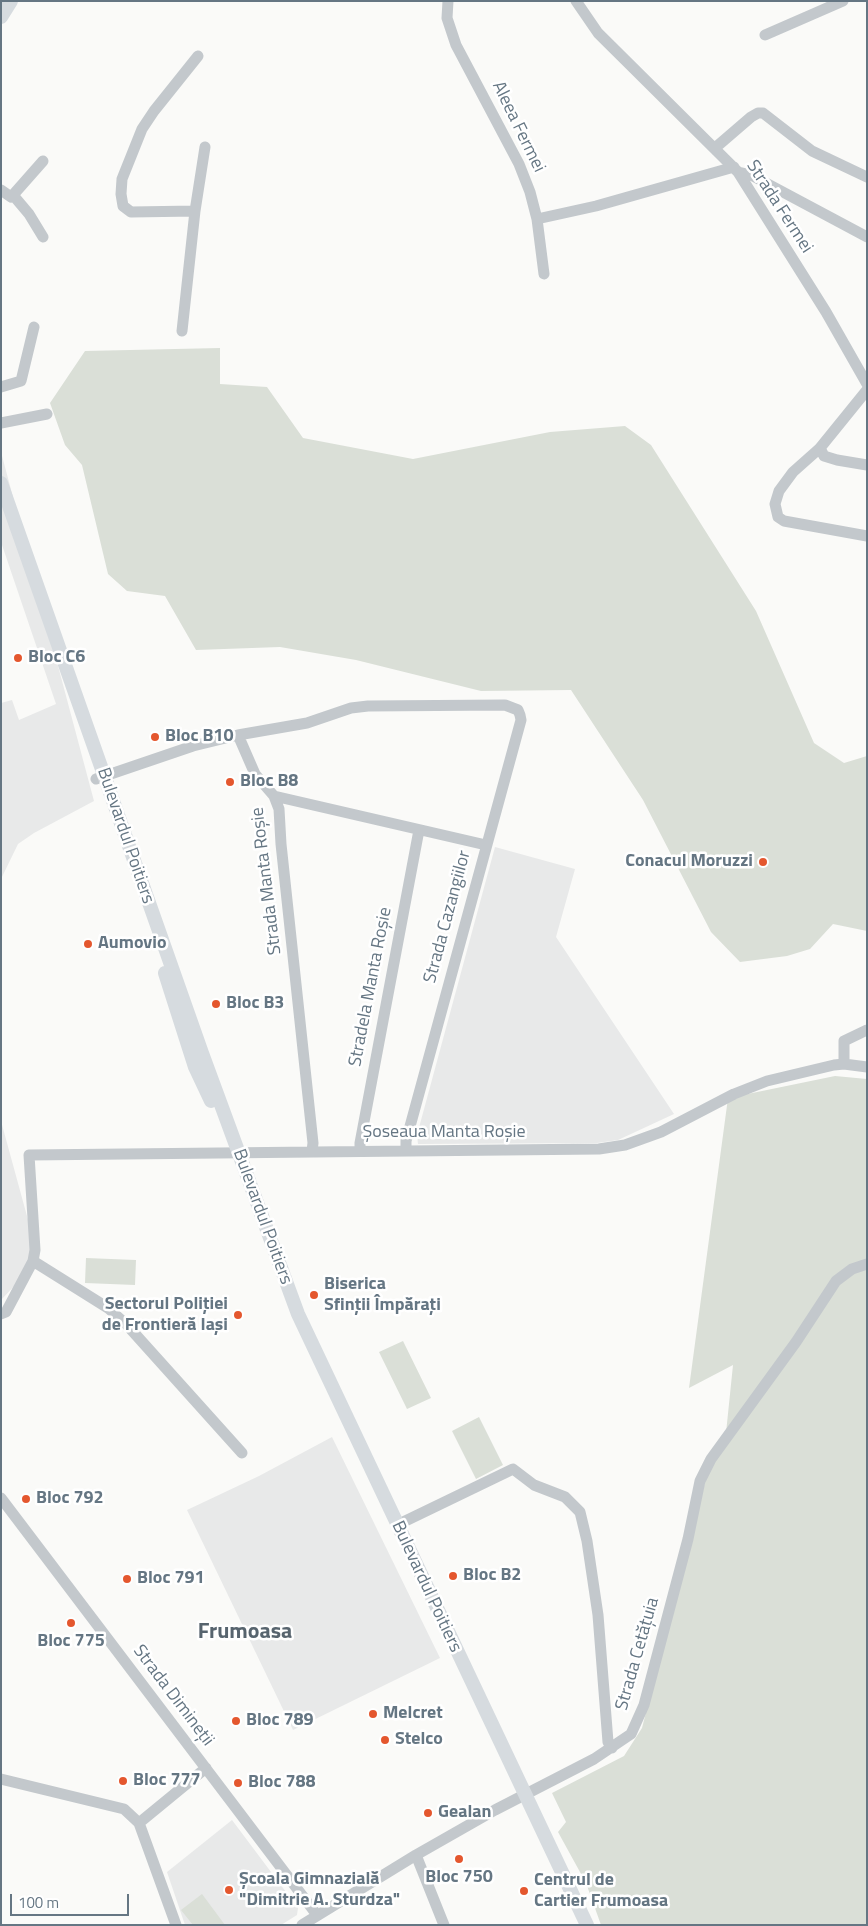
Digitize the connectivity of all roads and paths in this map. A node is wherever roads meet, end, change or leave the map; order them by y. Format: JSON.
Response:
{"nodes":[{"id":1,"x":11,"y":1,"type":"edge"},
{"id":2,"x":448,"y":1,"type":"edge"},
{"id":3,"x":576,"y":1,"type":"edge"},
{"id":4,"x":843,"y":1,"type":"edge"},
{"id":5,"x":1,"y":17,"type":"edge"},
{"id":6,"x":765,"y":35,"type":"dead end"},
{"id":7,"x":198,"y":56,"type":"dead end"},
{"id":8,"x":205,"y":147,"type":"dead end"},
{"id":9,"x":715,"y":148,"type":"junction"},
{"id":10,"x":43,"y":161,"type":"dead end"},
{"id":11,"x":736,"y":170,"type":"junction"},
{"id":12,"x":867,"y":177,"type":"edge"},
{"id":13,"x":1,"y":190,"type":"edge"},
{"id":14,"x":14,"y":195,"type":"junction"},
{"id":15,"x":195,"y":211,"type":"junction"},
{"id":16,"x":538,"y":218,"type":"junction"},
{"id":17,"x":43,"y":237,"type":"dead end"},
{"id":18,"x":867,"y":237,"type":"edge"},
{"id":19,"x":544,"y":274,"type":"dead end"},
{"id":20,"x":34,"y":327,"type":"dead end"},
{"id":21,"x":182,"y":331,"type":"dead end"},
{"id":22,"x":867,"y":384,"type":"edge"},
{"id":23,"x":1,"y":387,"type":"edge"},
{"id":24,"x":867,"y":390,"type":"edge"},
{"id":25,"x":47,"y":414,"type":"dead end"},
{"id":26,"x":1,"y":423,"type":"edge"},
{"id":27,"x":820,"y":448,"type":"junction"},
{"id":28,"x":867,"y":465,"type":"edge"},
{"id":29,"x":1,"y":483,"type":"edge"},
{"id":30,"x":1,"y":508,"type":"edge"},
{"id":31,"x":867,"y":536,"type":"edge"},
{"id":32,"x":238,"y":735,"type":"junction"},
{"id":33,"x":100,"y":777,"type":"junction"},
{"id":34,"x":274,"y":796,"type":"junction"},
{"id":35,"x":419,"y":830,"type":"junction"},
{"id":36,"x":486,"y":845,"type":"junction"},
{"id":37,"x":867,"y":1030,"type":"edge"},
{"id":38,"x":844,"y":1064,"type":"junction"},
{"id":39,"x":867,"y":1067,"type":"edge"},
{"id":40,"x":360,"y":1151,"type":"junction"},
{"id":41,"x":406,"y":1151,"type":"junction"},
{"id":42,"x":312,"y":1152,"type":"junction"},
{"id":43,"x":234,"y":1153,"type":"junction"},
{"id":44,"x":33,"y":1261,"type":"junction"},
{"id":45,"x":867,"y":1264,"type":"edge"},
{"id":46,"x":1,"y":1314,"type":"edge"},
{"id":47,"x":242,"y":1453,"type":"dead end"},
{"id":48,"x":1,"y":1498,"type":"edge"},
{"id":49,"x":397,"y":1525,"type":"junction"},
{"id":50,"x":612,"y":1748,"type":"junction"},
{"id":51,"x":206,"y":1768,"type":"junction"},
{"id":52,"x":1,"y":1779,"type":"edge"},
{"id":53,"x":522,"y":1797,"type":"junction"},
{"id":54,"x":139,"y":1823,"type":"junction"},
{"id":55,"x":416,"y":1855,"type":"junction"},
{"id":56,"x":317,"y":1915,"type":"junction"},
{"id":57,"x":176,"y":1925,"type":"edge"},
{"id":58,"x":302,"y":1925,"type":"edge"},
{"id":59,"x":444,"y":1925,"type":"edge"},
{"id":60,"x":578,"y":1925,"type":"edge"},
{"id":61,"x":587,"y":1925,"type":"edge"}],
"edges":[{"from":1,"to":5,"type":"main road"},
{"from":2,"to":16,"type":"street","name":"Aleea Fermei"},
{"from":3,"to":9,"type":"street","name":"Strada Fermei"},
{"from":4,"to":6,"type":"street"},
{"from":7,"to":15,"type":"street"},
{"from":8,"to":15,"type":"street"},
{"from":9,"to":11,"type":"street","name":"Strada Fermei"},
{"from":9,"to":12,"type":"street"},
{"from":10,"to":14,"type":"street"},
{"from":11,"to":16,"type":"street"},
{"from":11,"to":18,"type":"street"},
{"from":11,"to":22,"type":"street","name":"Strada Fermei"},
{"from":13,"to":14,"type":"street"},
{"from":14,"to":17,"type":"street"},
{"from":15,"to":21,"type":"street"},
{"from":16,"to":19,"type":"street","name":"Aleea Fermei"},
{"from":20,"to":23,"type":"street"},
{"from":24,"to":27,"type":"street"},
{"from":25,"to":26,"type":"street"},
{"from":27,"to":28,"type":"street"},
{"from":27,"to":31,"type":"street"},
{"from":29,"to":33,"type":"main road","name":"Bulevardul Poitiers"},
{"from":30,"to":33,"type":"main road","name":"Bulevardul Poitiers"},
{"from":32,"to":33,"type":"street"},
{"from":32,"to":34,"type":"street","name":"Strada Manta Roșie"},
{"from":32,"to":36,"type":"street"},
{"from":33,"to":43,"type":"main road","name":"Bulevardul Poitiers"},
{"from":34,"to":35,"type":"street","name":"Strada Cazangiilor"},
{"from":34,"to":42,"type":"street","name":"Strada Manta Roșie"},
{"from":35,"to":36,"type":"street","name":"Strada Cazangiilor"},
{"from":35,"to":40,"type":"street","name":"Stradela Manta Roșie"},
{"from":36,"to":41,"type":"street","name":"Strada Cazangiilor"},
{"from":37,"to":38,"type":"street"},
{"from":38,"to":39,"type":"street","name":"Șoseaua Manta Roșie"},
{"from":38,"to":41,"type":"street","name":"Șoseaua Manta Roșie"},
{"from":40,"to":41,"type":"street","name":"Șoseaua Manta Roșie"},
{"from":40,"to":42,"type":"street","name":"Șoseaua Manta Roșie"},
{"from":42,"to":43,"type":"street","name":"Șoseaua Manta Roșie"},
{"from":43,"to":44,"type":"street","name":"Șoseaua Manta Roșie"},
{"from":43,"to":49,"type":"main road","name":"Bulevardul Poitiers"},
{"from":43,"to":53,"type":"main road","name":"Bulevardul Poitiers"},
{"from":44,"to":46,"type":"street"},
{"from":44,"to":47,"type":"street"},
{"from":45,"to":50,"type":"street","name":"Strada Cetățuia"},
{"from":48,"to":51,"type":"street","name":"Strada Dimineții"},
{"from":49,"to":50,"type":"street"},
{"from":49,"to":53,"type":"main road","name":"Bulevardul Poitiers"},
{"from":50,"to":53,"type":"street","name":"Strada Cetățuia"},
{"from":51,"to":54,"type":"street"},
{"from":51,"to":56,"type":"street","name":"Strada Dimineții"},
{"from":52,"to":54,"type":"street"},
{"from":53,"to":55,"type":"street","name":"Strada Cetățuia"},
{"from":53,"to":60,"type":"main road","name":"Bulevardul Poitiers"},
{"from":53,"to":61,"type":"main road","name":"Bulevardul Poitiers"},
{"from":54,"to":57,"type":"street"},
{"from":55,"to":56,"type":"street","name":"Strada Cetățuia"},
{"from":55,"to":59,"type":"street"},
{"from":56,"to":58,"type":"street","name":"Strada Cetățuia"}]}
